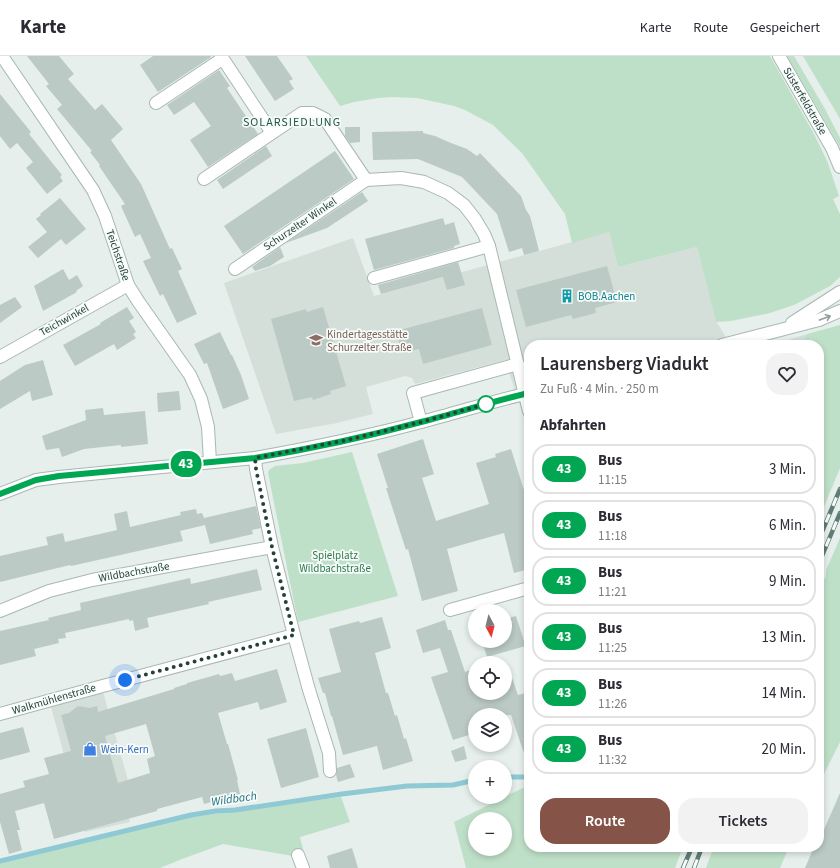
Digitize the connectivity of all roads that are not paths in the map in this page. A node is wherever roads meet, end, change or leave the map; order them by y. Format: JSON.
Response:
{"nodes":[{"id":1,"x":2,"y":56,"type":"edge"},
{"id":2,"x":779,"y":56,"type":"edge"},
{"id":3,"x":222,"y":57,"type":"edge"},
{"id":4,"x":156,"y":103,"type":"dead end"},
{"id":5,"x":272,"y":133,"type":"junction"},
{"id":6,"x":840,"y":167,"type":"edge"},
{"id":7,"x":204,"y":179,"type":"dead end"},
{"id":8,"x":366,"y":180,"type":"junction"},
{"id":9,"x":489,"y":246,"type":"junction"},
{"id":10,"x":235,"y":269,"type":"dead end"},
{"id":11,"x":374,"y":278,"type":"dead end"},
{"id":12,"x":128,"y":284,"type":"junction"},
{"id":13,"x":840,"y":292,"type":"edge"},
{"id":14,"x":840,"y":311,"type":"edge"},
{"id":15,"x":782,"y":329,"type":"junction"},
{"id":16,"x":741,"y":340,"type":"edge"},
{"id":17,"x":0,"y":357,"type":"edge"},
{"id":18,"x":518,"y":364,"type":"junction"},
{"id":19,"x":524,"y":383,"type":"edge"},
{"id":20,"x":524,"y":394,"type":"edge"},
{"id":21,"x":421,"y":422,"type":"junction"},
{"id":22,"x":255,"y":458,"type":"junction"},
{"id":23,"x":210,"y":462,"type":"junction"},
{"id":24,"x":0,"y":494,"type":"edge"},
{"id":25,"x":272,"y":547,"type":"junction"},
{"id":26,"x":524,"y":589,"type":"edge"},
{"id":27,"x":450,"y":610,"type":"dead end"},
{"id":28,"x":0,"y":611,"type":"edge"},
{"id":29,"x":294,"y":635,"type":"junction"},
{"id":30,"x":0,"y":714,"type":"edge"},
{"id":31,"x":330,"y":771,"type":"dead end"},
{"id":32,"x":298,"y":855,"type":"dead end"},
{"id":33,"x":303,"y":868,"type":"edge"}],
"edges":[{"from":1,"to":12,"type":"street","name":"Teichstraße"},
{"from":2,"to":6,"type":"street","name":"Süsterfeldstraße"},
{"from":3,"to":4,"type":"street"},
{"from":3,"to":5,"type":"street"},
{"from":5,"to":7,"type":"street"},
{"from":5,"to":8,"type":"street"},
{"from":8,"to":9,"type":"street"},
{"from":8,"to":10,"type":"street","name":"Schurzelter Winkel"},
{"from":9,"to":11,"type":"street"},
{"from":9,"to":18,"type":"street"},
{"from":12,"to":17,"type":"street","name":"Teichwinkel"},
{"from":12,"to":23,"type":"street","name":"Teichstraße"},
{"from":13,"to":15,"type":"street"},
{"from":15,"to":14,"type":"street","one_way":true},
{"from":15,"to":16,"type":"street"},
{"from":18,"to":19,"type":"street"},
{"from":18,"to":21,"type":"street"},
{"from":20,"to":21,"type":"street"},
{"from":21,"to":22,"type":"street"},
{"from":22,"to":23,"type":"street"},
{"from":22,"to":25,"type":"street"},
{"from":23,"to":24,"type":"street"},
{"from":25,"to":28,"type":"street","name":"Wildbachstraße"},
{"from":25,"to":29,"type":"street"},
{"from":26,"to":27,"type":"street"},
{"from":29,"to":30,"type":"street","name":"Walkmühlenstraße"},
{"from":29,"to":31,"type":"street"},
{"from":32,"to":33,"type":"street"}]}
